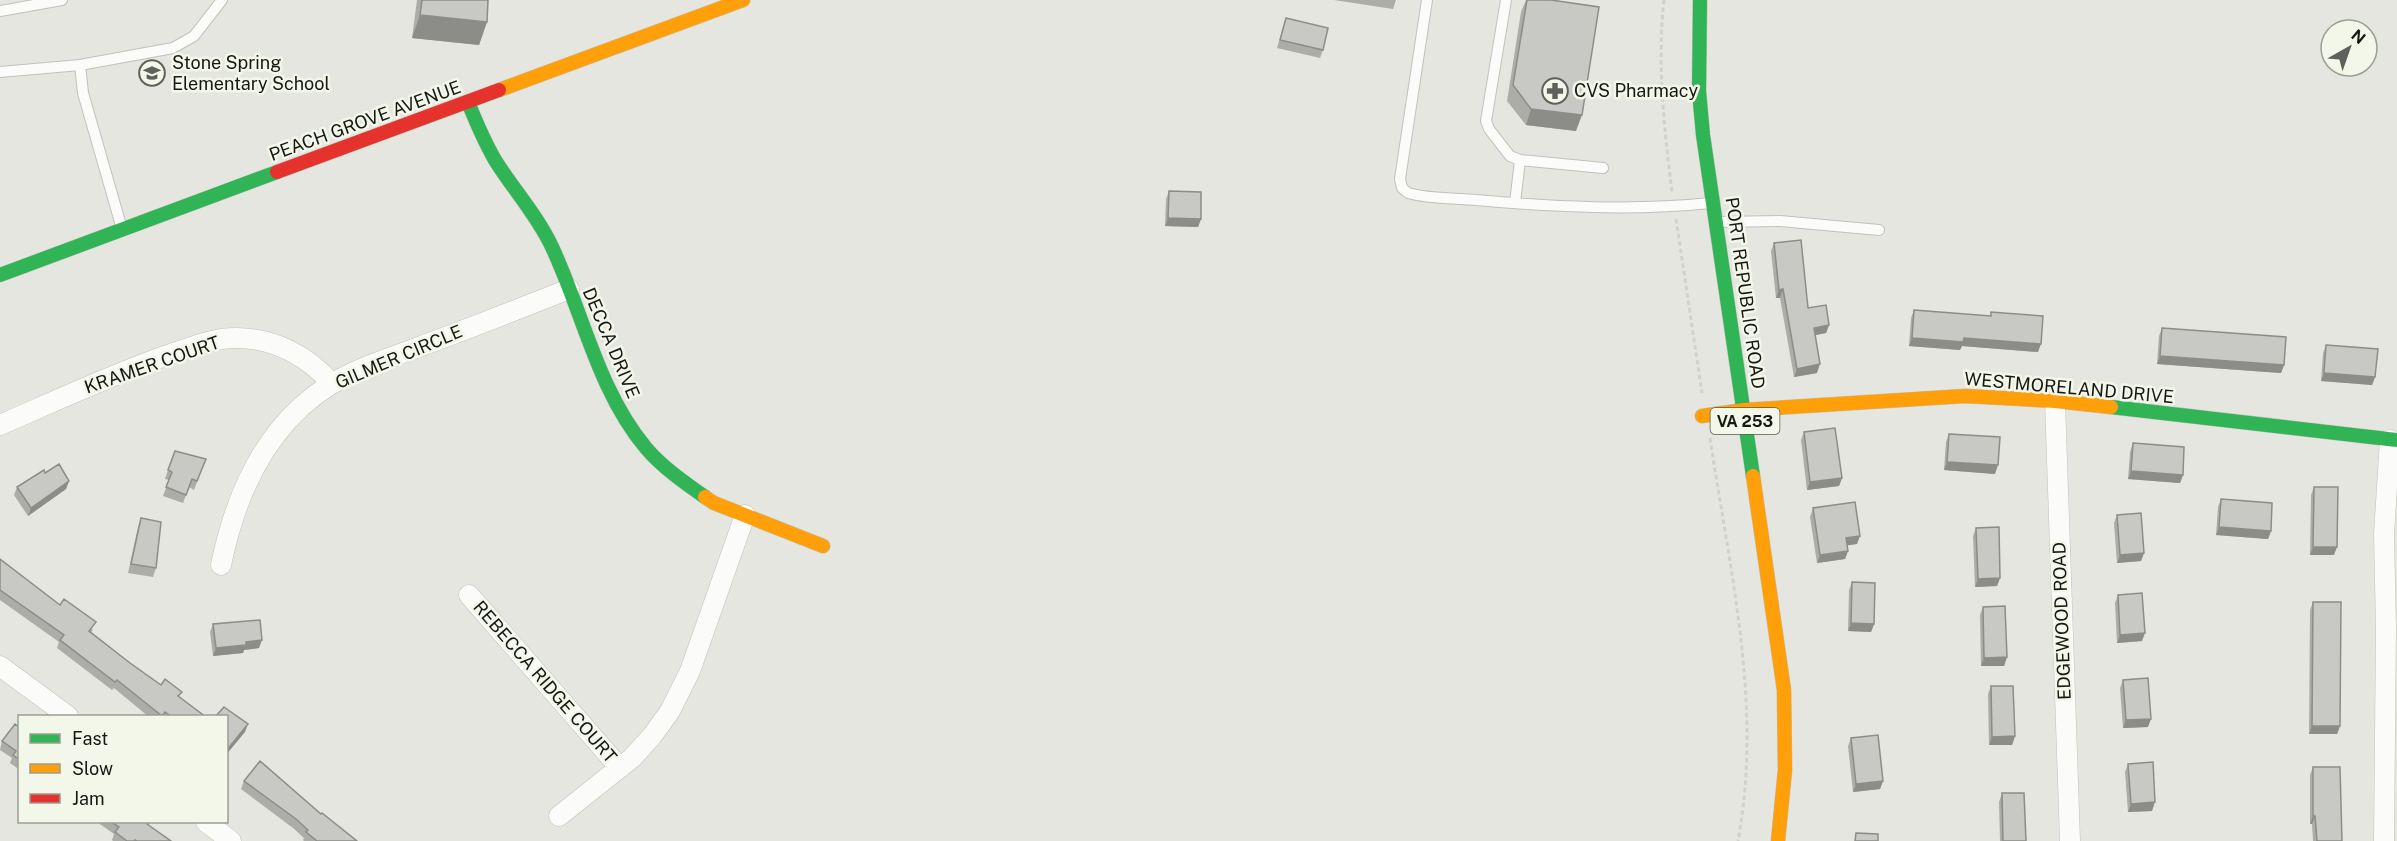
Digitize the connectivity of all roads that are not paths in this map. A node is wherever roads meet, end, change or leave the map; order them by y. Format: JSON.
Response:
{"nodes":[{"id":1,"x":62,"y":0,"type":"edge"},
{"id":2,"x":222,"y":0,"type":"edge"},
{"id":3,"x":743,"y":0,"type":"edge"},
{"id":4,"x":1427,"y":0,"type":"edge"},
{"id":5,"x":1506,"y":0,"type":"edge"},
{"id":6,"x":1700,"y":0,"type":"edge"},
{"id":7,"x":706,"y":6,"type":"edge"},
{"id":8,"x":0,"y":11,"type":"edge"},
{"id":9,"x":80,"y":65,"type":"junction"},
{"id":10,"x":0,"y":72,"type":"edge"},
{"id":11,"x":468,"y":102,"type":"junction"},
{"id":12,"x":1520,"y":160,"type":"junction"},
{"id":13,"x":1603,"y":168,"type":"dead end"},
{"id":14,"x":1714,"y":202,"type":"junction"},
{"id":15,"x":1515,"y":203,"type":"junction"},
{"id":16,"x":1717,"y":222,"type":"junction"},
{"id":17,"x":122,"y":229,"type":"junction"},
{"id":18,"x":1879,"y":230,"type":"dead end"},
{"id":19,"x":0,"y":274,"type":"edge"},
{"id":20,"x":569,"y":290,"type":"junction"},
{"id":21,"x":332,"y":384,"type":"junction"},
{"id":22,"x":2055,"y":402,"type":"junction"},
{"id":23,"x":1743,"y":410,"type":"junction"},
{"id":24,"x":1702,"y":416,"type":"dead end"},
{"id":25,"x":0,"y":425,"type":"edge"},
{"id":26,"x":2394,"y":440,"type":"edge"},
{"id":27,"x":745,"y":515,"type":"junction"},
{"id":28,"x":823,"y":546,"type":"dead end"},
{"id":29,"x":221,"y":565,"type":"dead end"},
{"id":30,"x":470,"y":595,"type":"dead end"},
{"id":31,"x":0,"y":667,"type":"edge"},
{"id":32,"x":66,"y":715,"type":"edge"},
{"id":33,"x":620,"y":768,"type":"junction"},
{"id":34,"x":559,"y":816,"type":"dead end"},
{"id":35,"x":207,"y":823,"type":"edge"},
{"id":36,"x":231,"y":841,"type":"edge"},
{"id":37,"x":1778,"y":841,"type":"edge"},
{"id":38,"x":2070,"y":841,"type":"edge"},
{"id":39,"x":2384,"y":841,"type":"edge"}],
"edges":[{"from":1,"to":8,"type":"lane"},
{"from":2,"to":9,"type":"lane"},
{"from":3,"to":7,"type":"main road","name":"PEACH GROVE AVENUE"},
{"from":4,"to":15,"type":"lane"},
{"from":5,"to":12,"type":"lane"},
{"from":6,"to":14,"type":"main road","name":"PORT REPUBLIC ROAD","number":"VA 253"},
{"from":7,"to":11,"type":"main road","name":"PEACH GROVE AVENUE"},
{"from":9,"to":10,"type":"lane"},
{"from":9,"to":17,"type":"lane"},
{"from":11,"to":17,"type":"main road","name":"PEACH GROVE AVENUE"},
{"from":11,"to":20,"type":"main road","name":"DECCA DRIVE"},
{"from":12,"to":13,"type":"lane"},
{"from":12,"to":15,"type":"lane"},
{"from":14,"to":15,"type":"lane"},
{"from":14,"to":16,"type":"main road","name":"PORT REPUBLIC ROAD","number":"VA 253"},
{"from":16,"to":18,"type":"lane"},
{"from":16,"to":23,"type":"main road","name":"PORT REPUBLIC ROAD","number":"VA 253"},
{"from":17,"to":19,"type":"main road","name":"PEACH GROVE AVENUE"},
{"from":20,"to":21,"type":"street","name":"GILMER CIRCLE"},
{"from":20,"to":27,"type":"main road","name":"DECCA DRIVE"},
{"from":21,"to":25,"type":"street","name":"KRAMER COURT"},
{"from":21,"to":29,"type":"street","name":"GILMER CIRCLE"},
{"from":22,"to":23,"type":"main road","name":"WESTMORELAND DRIVE"},
{"from":22,"to":26,"type":"main road","name":"WESTMORELAND DRIVE"},
{"from":22,"to":38,"type":"street","name":"EDGEWOOD ROAD"},
{"from":23,"to":24,"type":"main road","name":"WESTMORELAND DRIVE"},
{"from":23,"to":37,"type":"main road","name":"PORT REPUBLIC ROAD","number":"VA 253"},
{"from":26,"to":39,"type":"street"},
{"from":27,"to":28,"type":"main road","name":"DECCA DRIVE"},
{"from":27,"to":33,"type":"street"},
{"from":30,"to":33,"type":"street","name":"REBECCA RIDGE COURT"},
{"from":31,"to":32,"type":"street"},
{"from":33,"to":34,"type":"street"},
{"from":35,"to":36,"type":"street"}]}
